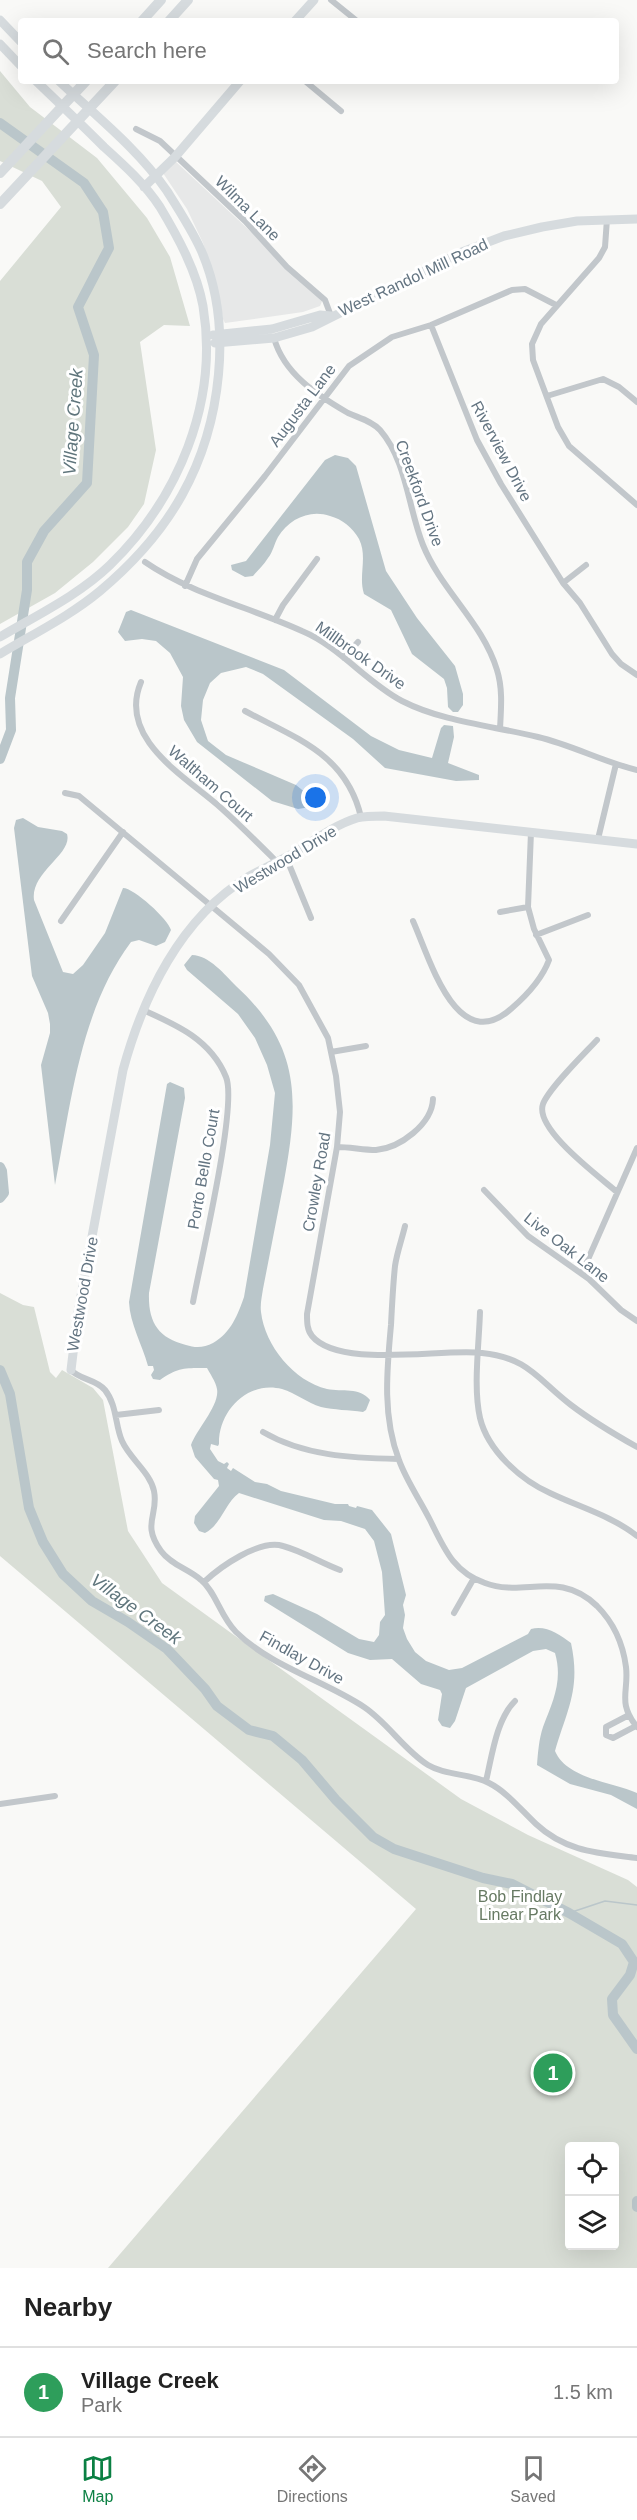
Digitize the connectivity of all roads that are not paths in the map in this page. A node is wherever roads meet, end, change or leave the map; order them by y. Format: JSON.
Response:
{"nodes":[{"id":1,"x":161,"y":0,"type":"edge"},
{"id":2,"x":188,"y":0,"type":"edge"},
{"id":3,"x":314,"y":0,"type":"edge"},
{"id":4,"x":331,"y":0,"type":"edge"},
{"id":5,"x":145,"y":18,"type":"edge"},
{"id":6,"x":172,"y":18,"type":"edge"},
{"id":7,"x":298,"y":18,"type":"edge"},
{"id":8,"x":353,"y":18,"type":"edge"},
{"id":9,"x":0,"y":20,"type":"edge"},
{"id":10,"x":18,"y":39,"type":"edge"},
{"id":11,"x":0,"y":44,"type":"edge"},
{"id":12,"x":18,"y":63,"type":"edge"},
{"id":13,"x":39,"y":84,"type":"edge"},
{"id":14,"x":62,"y":84,"type":"edge"},
{"id":15,"x":83,"y":84,"type":"edge"},
{"id":16,"x":112,"y":84,"type":"edge"},
{"id":17,"x":237,"y":84,"type":"edge"},
{"id":18,"x":309,"y":84,"type":"edge"},
{"id":19,"x":341,"y":111,"type":"dead end"},
{"id":20,"x":136,"y":129,"type":"dead end"},
{"id":21,"x":175,"y":157,"type":"junction"},
{"id":22,"x":0,"y":173,"type":"edge"},
{"id":23,"x":156,"y":177,"type":"junction"},
{"id":24,"x":144,"y":187,"type":"junction"},
{"id":25,"x":0,"y":204,"type":"edge"},
{"id":26,"x":607,"y":219,"type":"junction"},
{"id":27,"x":637,"y":219,"type":"edge"},
{"id":28,"x":556,"y":305,"type":"junction"},
{"id":29,"x":331,"y":315,"type":"junction"},
{"id":30,"x":431,"y":325,"type":"junction"},
{"id":31,"x":273,"y":338,"type":"junction"},
{"id":32,"x":219,"y":339,"type":"junction"},
{"id":33,"x":206,"y":340,"type":"junction"},
{"id":34,"x":547,"y":396,"type":"junction"},
{"id":35,"x":324,"y":399,"type":"junction"},
{"id":36,"x":637,"y":402,"type":"edge"},
{"id":37,"x":637,"y":506,"type":"edge"},
{"id":38,"x":317,"y":558,"type":"dead end"},
{"id":39,"x":145,"y":562,"type":"dead end"},
{"id":40,"x":586,"y":565,"type":"dead end"},
{"id":41,"x":563,"y":584,"type":"junction"},
{"id":42,"x":185,"y":586,"type":"junction"},
{"id":43,"x":275,"y":620,"type":"junction"},
{"id":44,"x":0,"y":637,"type":"edge"},
{"id":45,"x":358,"y":642,"type":"dead end"},
{"id":46,"x":0,"y":654,"type":"edge"},
{"id":47,"x":344,"y":658,"type":"junction"},
{"id":48,"x":637,"y":675,"type":"edge"},
{"id":49,"x":141,"y":682,"type":"dead end"},
{"id":50,"x":245,"y":711,"type":"dead end"},
{"id":51,"x":500,"y":729,"type":"junction"},
{"id":52,"x":616,"y":764,"type":"junction"},
{"id":53,"x":637,"y":770,"type":"edge"},
{"id":54,"x":65,"y":793,"type":"dead end"},
{"id":55,"x":361,"y":817,"type":"junction"},
{"id":56,"x":123,"y":832,"type":"junction"},
{"id":57,"x":531,"y":832,"type":"junction"},
{"id":58,"x":598,"y":839,"type":"junction"},
{"id":59,"x":637,"y":844,"type":"edge"},
{"id":60,"x":282,"y":860,"type":"junction"},
{"id":61,"x":212,"y":906,"type":"junction"},
{"id":62,"x":528,"y":907,"type":"junction"},
{"id":63,"x":500,"y":912,"type":"dead end"},
{"id":64,"x":588,"y":915,"type":"dead end"},
{"id":65,"x":311,"y":918,"type":"dead end"},
{"id":66,"x":61,"y":921,"type":"dead end"},
{"id":67,"x":413,"y":921,"type":"dead end"},
{"id":68,"x":536,"y":935,"type":"junction"},
{"id":69,"x":143,"y":1010,"type":"junction"},
{"id":70,"x":597,"y":1040,"type":"dead end"},
{"id":71,"x":366,"y":1046,"type":"dead end"},
{"id":72,"x":331,"y":1052,"type":"junction"},
{"id":73,"x":433,"y":1099,"type":"dead end"},
{"id":74,"x":337,"y":1147,"type":"junction"},
{"id":75,"x":637,"y":1148,"type":"edge"},
{"id":76,"x":484,"y":1190,"type":"dead end"},
{"id":77,"x":618,"y":1192,"type":"junction"},
{"id":78,"x":405,"y":1226,"type":"dead end"},
{"id":79,"x":582,"y":1273,"type":"junction"},
{"id":80,"x":193,"y":1302,"type":"dead end"},
{"id":81,"x":480,"y":1312,"type":"dead end"},
{"id":82,"x":637,"y":1321,"type":"edge"},
{"id":83,"x":479,"y":1352,"type":"junction"},
{"id":84,"x":388,"y":1356,"type":"junction"},
{"id":85,"x":71,"y":1370,"type":"joint"},
{"id":86,"x":159,"y":1410,"type":"dead end"},
{"id":87,"x":116,"y":1415,"type":"junction"},
{"id":88,"x":263,"y":1432,"type":"dead end"},
{"id":89,"x":637,"y":1447,"type":"edge"},
{"id":90,"x":398,"y":1460,"type":"junction"},
{"id":91,"x":637,"y":1536,"type":"edge"},
{"id":92,"x":339,"y":1570,"type":"dead end"},
{"id":93,"x":474,"y":1578,"type":"junction"},
{"id":94,"x":204,"y":1582,"type":"junction"},
{"id":95,"x":454,"y":1613,"type":"dead end"},
{"id":96,"x":514,"y":1701,"type":"dead end"},
{"id":97,"x":629,"y":1715,"type":"junction"},
{"id":98,"x":637,"y":1727,"type":"edge"},
{"id":99,"x":486,"y":1781,"type":"junction"},
{"id":100,"x":55,"y":1796,"type":"dead end"},
{"id":101,"x":0,"y":1804,"type":"edge"},
{"id":102,"x":637,"y":1857,"type":"edge"}],
"edges":[{"from":1,"to":5,"type":"highway"},
{"from":2,"to":6,"type":"highway"},
{"from":3,"to":7,"type":"main road"},
{"from":4,"to":8,"type":"street"},
{"from":9,"to":10,"type":"main road"},
{"from":11,"to":12,"type":"main road"},
{"from":13,"to":24,"type":"main road"},
{"from":14,"to":23,"type":"main road"},
{"from":15,"to":22,"type":"highway"},
{"from":16,"to":25,"type":"highway"},
{"from":17,"to":21,"type":"main road"},
{"from":18,"to":19,"type":"street"},
{"from":20,"to":21,"type":"street","name":"Wilma Lane"},
{"from":21,"to":23,"type":"main road"},
{"from":21,"to":29,"type":"street","name":"Wilma Lane"},
{"from":23,"to":24,"type":"main road"},
{"from":23,"to":32,"type":"main road"},
{"from":24,"to":33,"type":"main road"},
{"from":26,"to":27,"type":"main road","name":"West Randol Mill Road"},
{"from":26,"to":28,"type":"street"},
{"from":26,"to":29,"type":"main road","name":"West Randol Mill Road"},
{"from":28,"to":30,"type":"street","name":"Augusta Lane"},
{"from":28,"to":34,"type":"street"},
{"from":29,"to":31,"type":"main road","name":"West Randol Mill Road"},
{"from":29,"to":32,"type":"main road","name":"West Randol Mill Road"},
{"from":30,"to":35,"type":"street","name":"Augusta Lane"},
{"from":30,"to":41,"type":"street","name":"Riverview Drive"},
{"from":31,"to":32,"type":"main road","name":"West Randol Mill Road"},
{"from":31,"to":35,"type":"street","name":"Creekford Drive"},
{"from":32,"to":33,"type":"main road","name":"West Randol Mill Road"},
{"from":32,"to":46,"type":"main road"},
{"from":33,"to":44,"type":"main road"},
{"from":34,"to":36,"type":"street"},
{"from":34,"to":37,"type":"street"},
{"from":35,"to":42,"type":"street","name":"Augusta Lane"},
{"from":35,"to":51,"type":"street","name":"Creekford Drive"},
{"from":38,"to":43,"type":"street"},
{"from":39,"to":42,"type":"street","name":"Millbrook Drive"},
{"from":40,"to":41,"type":"street"},
{"from":41,"to":48,"type":"street","name":"Riverview Drive"},
{"from":42,"to":43,"type":"street","name":"Millbrook Drive"},
{"from":43,"to":47,"type":"street","name":"Millbrook Drive"},
{"from":45,"to":47,"type":"street"},
{"from":47,"to":51,"type":"street","name":"Millbrook Drive"},
{"from":49,"to":60,"type":"street","name":"Waltham Court"},
{"from":50,"to":55,"type":"street"},
{"from":51,"to":52,"type":"street","name":"Millbrook Drive"},
{"from":52,"to":53,"type":"street","name":"Millbrook Drive"},
{"from":52,"to":58,"type":"street"},
{"from":54,"to":56,"type":"street","name":"Crowley Road"},
{"from":55,"to":57,"type":"main road","name":"Westwood Drive"},
{"from":55,"to":60,"type":"main road","name":"Westwood Drive"},
{"from":56,"to":61,"type":"street","name":"Crowley Road"},
{"from":56,"to":66,"type":"street"},
{"from":57,"to":58,"type":"main road","name":"Westwood Drive"},
{"from":57,"to":62,"type":"street"},
{"from":58,"to":59,"type":"main road","name":"Westwood Drive"},
{"from":60,"to":61,"type":"main road","name":"Westwood Drive"},
{"from":60,"to":65,"type":"street"},
{"from":61,"to":69,"type":"main road","name":"Westwood Drive"},
{"from":61,"to":72,"type":"street","name":"Crowley Road"},
{"from":62,"to":63,"type":"street"},
{"from":62,"to":68,"type":"street"},
{"from":64,"to":68,"type":"street"},
{"from":67,"to":68,"type":"street"},
{"from":69,"to":80,"type":"street","name":"Porto Bello Court"},
{"from":69,"to":85,"type":"main road","name":"Westwood Drive"},
{"from":70,"to":77,"type":"street"},
{"from":71,"to":72,"type":"street"},
{"from":72,"to":74,"type":"street","name":"Crowley Road"},
{"from":73,"to":74,"type":"street"},
{"from":74,"to":84,"type":"street","name":"Crowley Road"},
{"from":75,"to":77,"type":"street"},
{"from":76,"to":79,"type":"street","name":"Live Oak Lane"},
{"from":77,"to":79,"type":"street"},
{"from":78,"to":84,"type":"street"},
{"from":79,"to":82,"type":"street","name":"Live Oak Lane"},
{"from":81,"to":83,"type":"street"},
{"from":83,"to":84,"type":"street","name":"Crowley Road"},
{"from":83,"to":89,"type":"street","name":"Crowley Road"},
{"from":83,"to":91,"type":"street"},
{"from":84,"to":90,"type":"street"},
{"from":85,"to":87,"type":"street"},
{"from":86,"to":87,"type":"street"},
{"from":87,"to":94,"type":"street"},
{"from":88,"to":90,"type":"street"},
{"from":90,"to":93,"type":"street"},
{"from":92,"to":94,"type":"street"},
{"from":93,"to":95,"type":"street"},
{"from":93,"to":97,"type":"street"},
{"from":94,"to":99,"type":"street","name":"Findlay Drive"},
{"from":96,"to":99,"type":"street"},
{"from":97,"to":98,"type":"street"},
{"from":97,"to":98,"type":"street"},
{"from":99,"to":102,"type":"street","name":"Findlay Drive"},
{"from":100,"to":101,"type":"street"}]}
